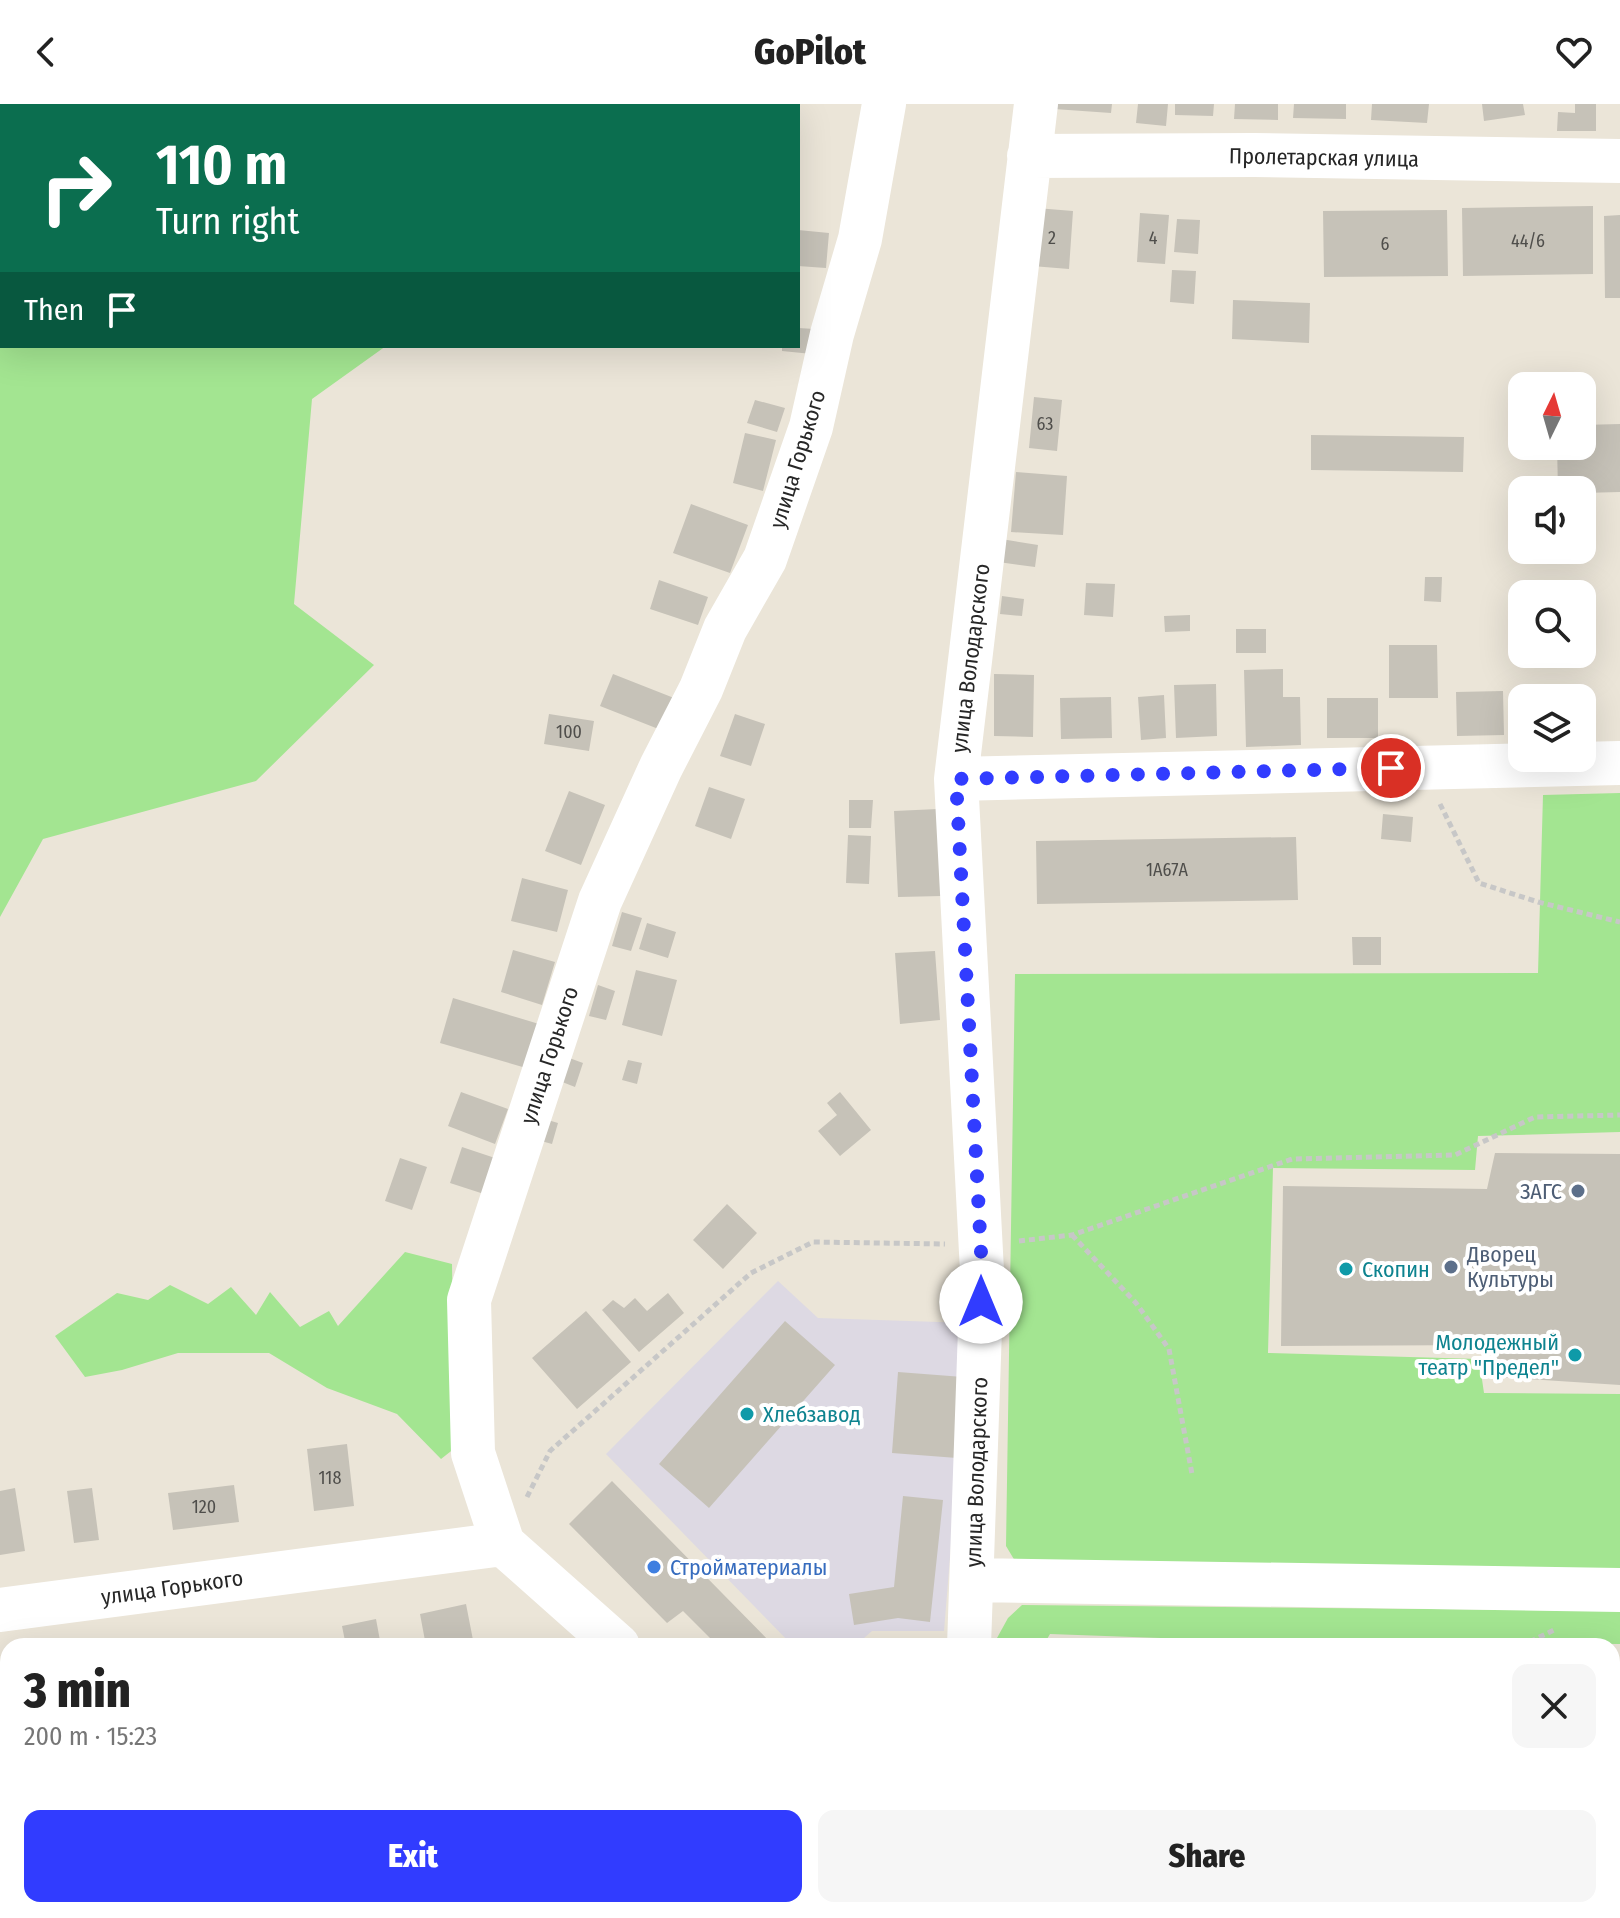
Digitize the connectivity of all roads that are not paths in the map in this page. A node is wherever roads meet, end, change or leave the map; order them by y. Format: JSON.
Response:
{"nodes":[{"id":1,"x":884,"y":104,"type":"edge"},
{"id":2,"x":1036,"y":104,"type":"edge"},
{"id":3,"x":1029,"y":156,"type":"junction"},
{"id":4,"x":1620,"y":161,"type":"edge"},
{"id":5,"x":1620,"y":763,"type":"edge"},
{"id":6,"x":956,"y":779,"type":"junction"},
{"id":7,"x":503,"y":1544,"type":"junction"},
{"id":8,"x":972,"y":1580,"type":"junction"},
{"id":9,"x":1620,"y":1590,"type":"edge"},
{"id":10,"x":0,"y":1610,"type":"edge"},
{"id":11,"x":609,"y":1638,"type":"edge"},
{"id":12,"x":969,"y":1638,"type":"edge"}],
"edges":[{"from":1,"to":7,"type":"street","name":"улица Горького"},
{"from":2,"to":3,"type":"street","name":"улица Володарского"},
{"from":3,"to":4,"type":"street","name":"Пролетарская улица"},
{"from":3,"to":6,"type":"street","name":"улица Володарского"},
{"from":5,"to":6,"type":"street"},
{"from":6,"to":8,"type":"street","name":"улица Володарского"},
{"from":7,"to":10,"type":"street","name":"улица Горького"},
{"from":7,"to":11,"type":"street"},
{"from":8,"to":9,"type":"street"},
{"from":8,"to":12,"type":"street","name":"улица Володарского"}]}
